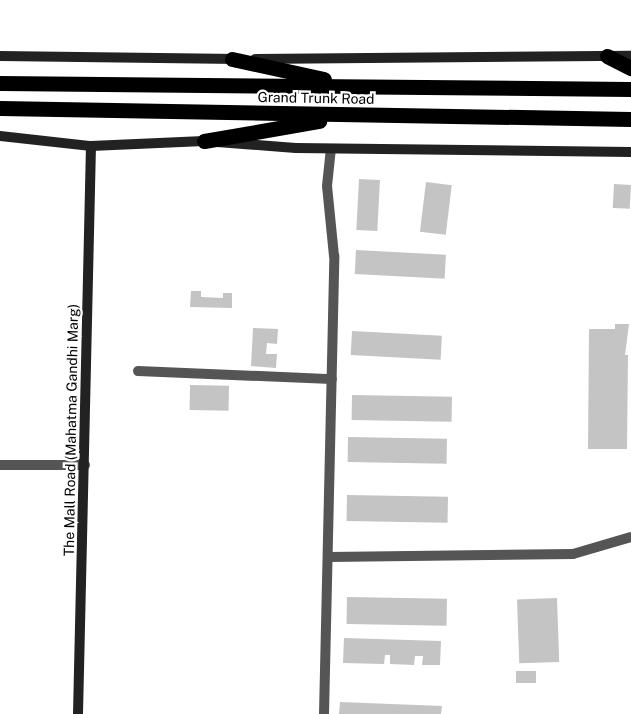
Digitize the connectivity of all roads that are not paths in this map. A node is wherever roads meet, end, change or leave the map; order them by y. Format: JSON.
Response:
{"nodes":[{"id":1,"x":0,"y":56,"type":"edge"},
{"id":2,"x":607,"y":56,"type":"junction"},
{"id":3,"x":631,"y":56,"type":"edge"},
{"id":4,"x":232,"y":59,"type":"junction"},
{"id":5,"x":631,"y":68,"type":"edge"},
{"id":6,"x":0,"y":83,"type":"edge"},
{"id":7,"x":358,"y":86,"type":"junction"},
{"id":8,"x":631,"y":89,"type":"edge"},
{"id":9,"x":0,"y":108,"type":"edge"},
{"id":10,"x":352,"y":115,"type":"junction"},
{"id":11,"x":631,"y":119,"type":"edge"},
{"id":12,"x":0,"y":136,"type":"edge"},
{"id":13,"x":204,"y":141,"type":"junction"},
{"id":14,"x":91,"y":146,"type":"junction"},
{"id":15,"x":331,"y":149,"type":"junction"},
{"id":16,"x":631,"y":152,"type":"edge"},
{"id":17,"x":138,"y":371,"type":"dead end"},
{"id":18,"x":332,"y":379,"type":"junction"},
{"id":19,"x":0,"y":465,"type":"edge"},
{"id":20,"x":84,"y":465,"type":"junction"},
{"id":21,"x":631,"y":537,"type":"edge"},
{"id":22,"x":329,"y":557,"type":"junction"},
{"id":23,"x":78,"y":714,"type":"edge"},
{"id":24,"x":324,"y":714,"type":"edge"}],
"edges":[{"from":1,"to":4,"type":"street"},
{"from":2,"to":3,"type":"street"},
{"from":2,"to":4,"type":"street"},
{"from":2,"to":5,"type":"highway"},
{"from":4,"to":7,"type":"highway"},
{"from":6,"to":7,"type":"highway","name":"Grand Trunk Road"},
{"from":7,"to":8,"type":"highway","name":"Grand Trunk Road"},
{"from":9,"to":10,"type":"highway","name":"Grand Trunk Road"},
{"from":10,"to":11,"type":"highway","name":"Grand Trunk Road"},
{"from":10,"to":13,"type":"highway"},
{"from":12,"to":14,"type":"street"},
{"from":13,"to":14,"type":"street"},
{"from":13,"to":15,"type":"street"},
{"from":14,"to":20,"type":"street","name":"The Mall Road (Mahatma Gandhi Marg)"},
{"from":15,"to":16,"type":"street"},
{"from":15,"to":18,"type":"street"},
{"from":17,"to":18,"type":"street"},
{"from":18,"to":22,"type":"street"},
{"from":19,"to":20,"type":"street"},
{"from":20,"to":23,"type":"street","name":"The Mall Road (Mahatma Gandhi Marg)"},
{"from":21,"to":22,"type":"street"},
{"from":22,"to":24,"type":"street"}]}
